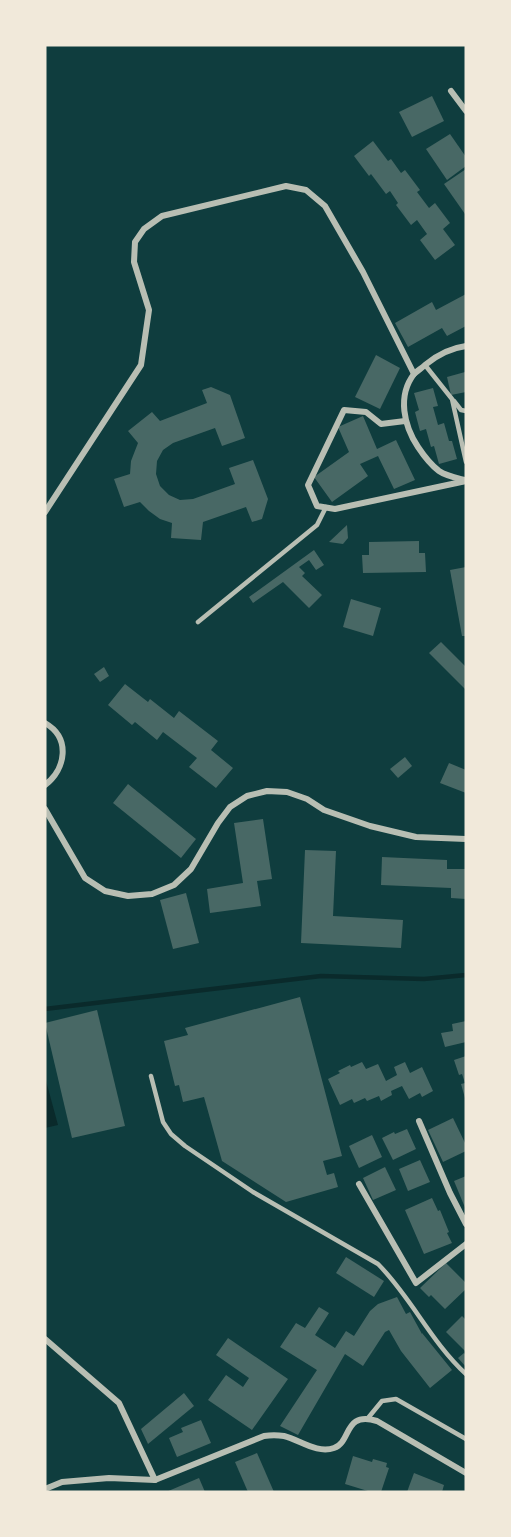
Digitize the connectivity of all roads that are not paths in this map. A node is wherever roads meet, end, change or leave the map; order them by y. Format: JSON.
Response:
{"nodes":[{"id":1,"x":451,"y":91,"type":"dead end"},
{"id":2,"x":466,"y":111,"type":"edge"},
{"id":3,"x":466,"y":346,"type":"edge"},
{"id":4,"x":425,"y":365,"type":"junction"},
{"id":5,"x":414,"y":374,"type":"junction"},
{"id":6,"x":452,"y":399,"type":"junction"},
{"id":7,"x":466,"y":411,"type":"edge"},
{"id":8,"x":405,"y":421,"type":"junction"},
{"id":9,"x":466,"y":462,"type":"edge"},
{"id":10,"x":466,"y":481,"type":"edge"},
{"id":11,"x":326,"y":507,"type":"junction"},
{"id":12,"x":45,"y":512,"type":"edge"},
{"id":13,"x":198,"y":622,"type":"dead end"},
{"id":14,"x":45,"y":723,"type":"edge"},
{"id":15,"x":45,"y":785,"type":"edge"},
{"id":16,"x":45,"y":809,"type":"edge"},
{"id":17,"x":466,"y":838,"type":"edge"},
{"id":18,"x":151,"y":1076,"type":"dead end"},
{"id":19,"x":419,"y":1121,"type":"dead end"},
{"id":20,"x":358,"y":1184,"type":"dead end"},
{"id":21,"x":466,"y":1224,"type":"edge"},
{"id":22,"x":466,"y":1244,"type":"edge"},
{"id":23,"x":45,"y":1339,"type":"edge"},
{"id":24,"x":466,"y":1374,"type":"edge"},
{"id":25,"x":368,"y":1419,"type":"junction"},
{"id":26,"x":466,"y":1439,"type":"edge"},
{"id":27,"x":466,"y":1473,"type":"edge"},
{"id":28,"x":155,"y":1480,"type":"junction"},
{"id":29,"x":45,"y":1489,"type":"edge"}],
"edges":[{"from":1,"to":2,"type":"street"},
{"from":3,"to":4,"type":"street"},
{"from":4,"to":5,"type":"street"},
{"from":4,"to":6,"type":"lane"},
{"from":5,"to":8,"type":"street"},
{"from":5,"to":12,"type":"street"},
{"from":6,"to":7,"type":"lane"},
{"from":6,"to":9,"type":"lane"},
{"from":8,"to":10,"type":"street"},
{"from":8,"to":11,"type":"street"},
{"from":10,"to":11,"type":"street"},
{"from":11,"to":13,"type":"lane"},
{"from":14,"to":15,"type":"street"},
{"from":16,"to":17,"type":"street"},
{"from":18,"to":24,"type":"lane"},
{"from":19,"to":21,"type":"street"},
{"from":20,"to":22,"type":"street"},
{"from":23,"to":28,"type":"street"},
{"from":25,"to":26,"type":"lane"},
{"from":25,"to":27,"type":"street"},
{"from":25,"to":28,"type":"street"},
{"from":28,"to":29,"type":"street"}]}
